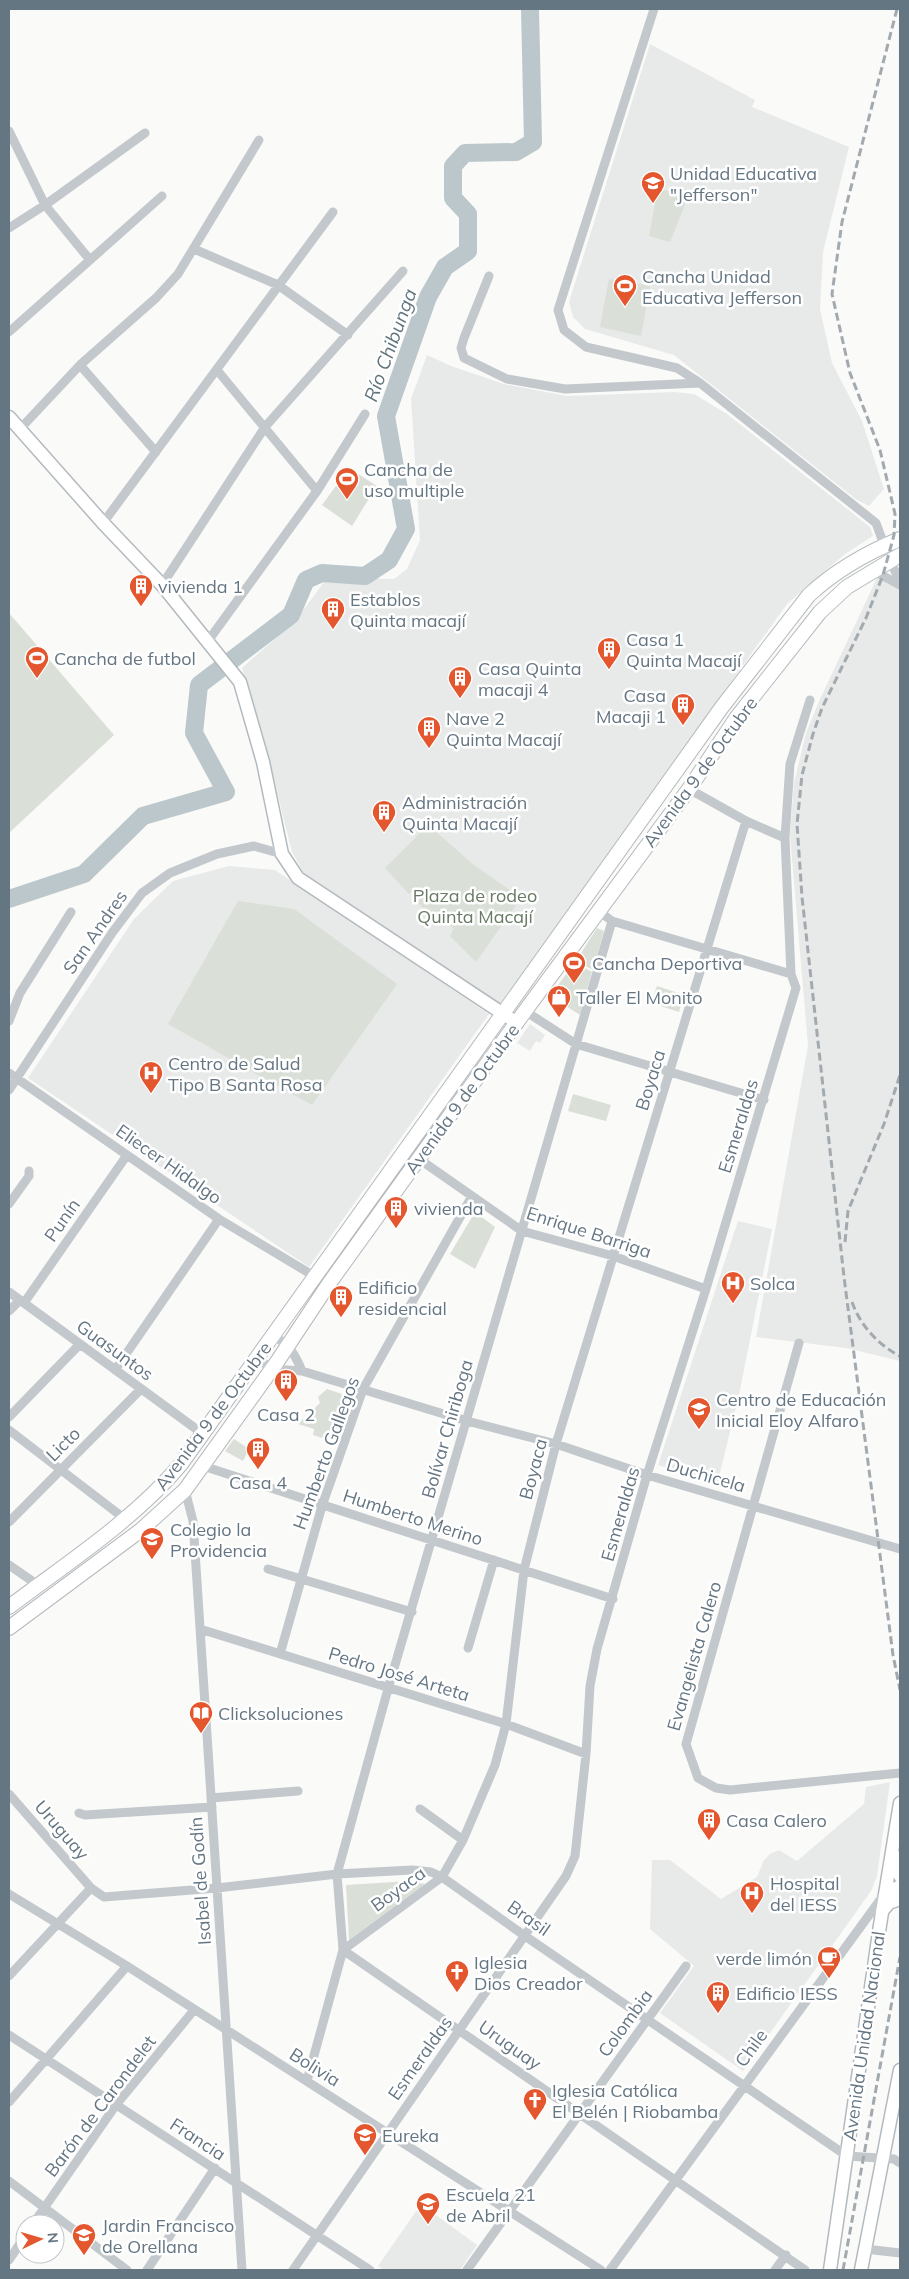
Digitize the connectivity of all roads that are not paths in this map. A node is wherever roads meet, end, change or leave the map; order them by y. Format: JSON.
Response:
{"nodes":[{"id":1,"x":654,"y":9,"type":"edge"},
{"id":2,"x":9,"y":131,"type":"edge"},
{"id":3,"x":145,"y":133,"type":"dead end"},
{"id":4,"x":259,"y":140,"type":"dead end"},
{"id":5,"x":162,"y":196,"type":"dead end"},
{"id":6,"x":45,"y":205,"type":"junction"},
{"id":7,"x":333,"y":212,"type":"dead end"},
{"id":8,"x":9,"y":228,"type":"edge"},
{"id":9,"x":194,"y":249,"type":"junction"},
{"id":10,"x":90,"y":260,"type":"junction"},
{"id":11,"x":403,"y":271,"type":"dead end"},
{"id":12,"x":489,"y":276,"type":"dead end"},
{"id":13,"x":278,"y":285,"type":"junction"},
{"id":14,"x":9,"y":332,"type":"edge"},
{"id":15,"x":348,"y":335,"type":"junction"},
{"id":16,"x":80,"y":365,"type":"junction"},
{"id":17,"x":217,"y":370,"type":"junction"},
{"id":18,"x":700,"y":383,"type":"junction"},
{"id":19,"x":365,"y":414,"type":"dead end"},
{"id":20,"x":9,"y":417,"type":"edge"},
{"id":21,"x":265,"y":427,"type":"junction"},
{"id":22,"x":20,"y":429,"type":"junction"},
{"id":23,"x":156,"y":452,"type":"junction"},
{"id":24,"x":317,"y":492,"type":"junction"},
{"id":25,"x":103,"y":523,"type":"junction"},
{"id":26,"x":900,"y":539,"type":"edge"},
{"id":27,"x":885,"y":545,"type":"junction"},
{"id":28,"x":895,"y":558,"type":"edge"},
{"id":29,"x":874,"y":572,"type":"junction"},
{"id":30,"x":900,"y":577,"type":"edge"},
{"id":31,"x":162,"y":585,"type":"junction"},
{"id":32,"x":900,"y":585,"type":"edge"},
{"id":33,"x":208,"y":641,"type":"junction"},
{"id":34,"x":810,"y":700,"type":"dead end"},
{"id":35,"x":689,"y":788,"type":"junction"},
{"id":36,"x":746,"y":821,"type":"junction"},
{"id":37,"x":785,"y":838,"type":"junction"},
{"id":38,"x":282,"y":854,"type":"junction"},
{"id":39,"x":71,"y":912,"type":"dead end"},
{"id":40,"x":600,"y":912,"type":"junction"},
{"id":41,"x":612,"y":921,"type":"junction"},
{"id":42,"x":707,"y":949,"type":"junction"},
{"id":43,"x":791,"y":974,"type":"junction"},
{"id":44,"x":525,"y":1011,"type":"junction"},
{"id":45,"x":502,"y":1013,"type":"junction"},
{"id":46,"x":9,"y":1021,"type":"edge"},
{"id":47,"x":517,"y":1022,"type":"junction"},
{"id":48,"x":576,"y":1044,"type":"junction"},
{"id":49,"x":670,"y":1071,"type":"junction"},
{"id":50,"x":9,"y":1073,"type":"edge"},
{"id":51,"x":17,"y":1079,"type":"junction"},
{"id":52,"x":9,"y":1090,"type":"edge"},
{"id":53,"x":764,"y":1100,"type":"junction"},
{"id":54,"x":127,"y":1155,"type":"junction"},
{"id":55,"x":420,"y":1159,"type":"junction"},
{"id":56,"x":29,"y":1172,"type":"dead end"},
{"id":57,"x":472,"y":1196,"type":"junction"},
{"id":58,"x":9,"y":1204,"type":"edge"},
{"id":59,"x":219,"y":1219,"type":"junction"},
{"id":60,"x":522,"y":1231,"type":"junction"},
{"id":61,"x":613,"y":1256,"type":"junction"},
{"id":62,"x":314,"y":1276,"type":"junction"},
{"id":63,"x":706,"y":1289,"type":"junction"},
{"id":64,"x":9,"y":1292,"type":"edge"},
{"id":65,"x":22,"y":1302,"type":"junction"},
{"id":66,"x":9,"y":1311,"type":"edge"},
{"id":67,"x":273,"y":1335,"type":"junction"},
{"id":68,"x":799,"y":1343,"type":"dead end"},
{"id":69,"x":80,"y":1344,"type":"junction"},
{"id":70,"x":288,"y":1345,"type":"junction"},
{"id":71,"x":257,"y":1358,"type":"junction"},
{"id":72,"x":272,"y":1369,"type":"junction"},
{"id":73,"x":115,"y":1370,"type":"junction"},
{"id":74,"x":302,"y":1371,"type":"junction"},
{"id":75,"x":141,"y":1388,"type":"junction"},
{"id":76,"x":364,"y":1389,"type":"junction"},
{"id":77,"x":9,"y":1417,"type":"edge"},
{"id":78,"x":467,"y":1421,"type":"junction"},
{"id":79,"x":9,"y":1430,"type":"edge"},
{"id":80,"x":203,"y":1434,"type":"junction"},
{"id":81,"x":556,"y":1444,"type":"junction"},
{"id":82,"x":203,"y":1466,"type":"junction"},
{"id":83,"x":60,"y":1470,"type":"junction"},
{"id":84,"x":647,"y":1475,"type":"junction"},
{"id":85,"x":185,"y":1490,"type":"junction"},
{"id":86,"x":322,"y":1506,"type":"junction"},
{"id":87,"x":754,"y":1506,"type":"junction"},
{"id":88,"x":124,"y":1519,"type":"junction"},
{"id":89,"x":9,"y":1522,"type":"edge"},
{"id":90,"x":432,"y":1540,"type":"junction"},
{"id":91,"x":900,"y":1549,"type":"edge"},
{"id":92,"x":494,"y":1560,"type":"junction"},
{"id":93,"x":9,"y":1565,"type":"edge"},
{"id":94,"x":268,"y":1569,"type":"dead end"},
{"id":95,"x":524,"y":1570,"type":"junction"},
{"id":96,"x":301,"y":1578,"type":"junction"},
{"id":97,"x":38,"y":1585,"type":"junction"},
{"id":98,"x":613,"y":1599,"type":"junction"},
{"id":99,"x":9,"y":1607,"type":"edge"},
{"id":100,"x":412,"y":1612,"type":"junction"},
{"id":101,"x":9,"y":1628,"type":"edge"},
{"id":102,"x":200,"y":1629,"type":"junction"},
{"id":103,"x":468,"y":1648,"type":"dead end"},
{"id":104,"x":280,"y":1654,"type":"junction"},
{"id":105,"x":388,"y":1689,"type":"junction"},
{"id":106,"x":506,"y":1724,"type":"junction"},
{"id":107,"x":586,"y":1754,"type":"junction"},
{"id":108,"x":900,"y":1773,"type":"edge"},
{"id":109,"x":298,"y":1791,"type":"dead end"},
{"id":110,"x":9,"y":1794,"type":"edge"},
{"id":111,"x":212,"y":1802,"type":"junction"},
{"id":112,"x":900,"y":1803,"type":"edge"},
{"id":113,"x":420,"y":1809,"type":"dead end"},
{"id":114,"x":78,"y":1813,"type":"dead end"},
{"id":115,"x":463,"y":1840,"type":"junction"},
{"id":116,"x":894,"y":1840,"type":"junction"},
{"id":117,"x":900,"y":1864,"type":"edge"},
{"id":118,"x":337,"y":1874,"type":"junction"},
{"id":119,"x":900,"y":1876,"type":"edge"},
{"id":120,"x":442,"y":1877,"type":"junction"},
{"id":121,"x":900,"y":1886,"type":"edge"},
{"id":122,"x":91,"y":1888,"type":"junction"},
{"id":123,"x":217,"y":1888,"type":"junction"},
{"id":124,"x":9,"y":1894,"type":"edge"},
{"id":125,"x":885,"y":1894,"type":"junction"},
{"id":126,"x":900,"y":1899,"type":"edge"},
{"id":127,"x":882,"y":1911,"type":"junction"},
{"id":128,"x":56,"y":1924,"type":"junction"},
{"id":129,"x":525,"y":1936,"type":"junction"},
{"id":130,"x":343,"y":1950,"type":"junction"},
{"id":131,"x":127,"y":1966,"type":"junction"},
{"id":132,"x":686,"y":1966,"type":"dead end"},
{"id":133,"x":9,"y":1976,"type":"edge"},
{"id":134,"x":194,"y":2010,"type":"junction"},
{"id":135,"x":648,"y":2019,"type":"junction"},
{"id":136,"x":459,"y":2030,"type":"junction"},
{"id":137,"x":226,"y":2031,"type":"junction"},
{"id":138,"x":9,"y":2034,"type":"edge"},
{"id":139,"x":46,"y":2059,"type":"junction"},
{"id":140,"x":900,"y":2070,"type":"edge"},
{"id":141,"x":306,"y":2081,"type":"junction"},
{"id":142,"x":744,"y":2085,"type":"junction"},
{"id":143,"x":9,"y":2102,"type":"edge"},
{"id":144,"x":116,"y":2105,"type":"junction"},
{"id":145,"x":579,"y":2113,"type":"junction"},
{"id":146,"x":388,"y":2133,"type":"junction"},
{"id":147,"x":847,"y":2156,"type":"junction"},
{"id":148,"x":882,"y":2158,"type":"junction"},
{"id":149,"x":900,"y":2163,"type":"edge"},
{"id":150,"x":215,"y":2168,"type":"junction"},
{"id":151,"x":675,"y":2179,"type":"junction"},
{"id":152,"x":9,"y":2181,"type":"edge"},
{"id":153,"x":237,"y":2185,"type":"junction"},
{"id":154,"x":45,"y":2207,"type":"junction"},
{"id":155,"x":510,"y":2210,"type":"junction"},
{"id":156,"x":40,"y":2214,"type":"edge"},
{"id":157,"x":317,"y":2236,"type":"junction"},
{"id":158,"x":865,"y":2249,"type":"junction"},
{"id":159,"x":900,"y":2253,"type":"edge"},
{"id":160,"x":786,"y":2255,"type":"junction"},
{"id":161,"x":127,"y":2270,"type":"edge"},
{"id":162,"x":147,"y":2270,"type":"edge"},
{"id":163,"x":242,"y":2270,"type":"edge"},
{"id":164,"x":293,"y":2270,"type":"edge"},
{"id":165,"x":370,"y":2270,"type":"edge"},
{"id":166,"x":467,"y":2270,"type":"edge"},
{"id":167,"x":601,"y":2270,"type":"edge"},
{"id":168,"x":610,"y":2270,"type":"edge"},
{"id":169,"x":775,"y":2270,"type":"edge"},
{"id":170,"x":805,"y":2270,"type":"edge"},
{"id":171,"x":830,"y":2270,"type":"edge"},
{"id":172,"x":861,"y":2270,"type":"edge"}],
"edges":[{"from":1,"to":18,"type":"street"},
{"from":2,"to":6,"type":"street"},
{"from":3,"to":6,"type":"street"},
{"from":4,"to":9,"type":"street"},
{"from":5,"to":10,"type":"street"},
{"from":6,"to":8,"type":"street"},
{"from":6,"to":10,"type":"street"},
{"from":7,"to":13,"type":"street"},
{"from":9,"to":13,"type":"street"},
{"from":9,"to":16,"type":"street"},
{"from":10,"to":14,"type":"street"},
{"from":11,"to":15,"type":"street"},
{"from":12,"to":18,"type":"street"},
{"from":13,"to":15,"type":"street"},
{"from":13,"to":17,"type":"street"},
{"from":15,"to":21,"type":"street"},
{"from":16,"to":22,"type":"street"},
{"from":16,"to":23,"type":"street"},
{"from":17,"to":21,"type":"street"},
{"from":17,"to":23,"type":"street"},
{"from":18,"to":27,"type":"street"},
{"from":19,"to":24,"type":"street"},
{"from":20,"to":22,"type":"street"},
{"from":21,"to":24,"type":"street"},
{"from":21,"to":31,"type":"street"},
{"from":22,"to":25,"type":"street"},
{"from":23,"to":25,"type":"street"},
{"from":24,"to":33,"type":"street"},
{"from":25,"to":31,"type":"street"},
{"from":26,"to":27,"type":"main road","name":"Avenida 9 de Octubre"},
{"from":27,"to":28,"type":"street"},
{"from":27,"to":45,"type":"main road","name":"Avenida 9 de Octubre"},
{"from":28,"to":29,"type":"main road","name":"Avenida 9 de Octubre"},
{"from":28,"to":30,"type":"street"},
{"from":29,"to":32,"type":"street"},
{"from":29,"to":35,"type":"main road","name":"Avenida 9 de Octubre"},
{"from":31,"to":33,"type":"street"},
{"from":33,"to":38,"type":"street"},
{"from":34,"to":37,"type":"street","name":"Esmeraldas"},
{"from":35,"to":36,"type":"street"},
{"from":35,"to":40,"type":"main road","name":"Avenida 9 de Octubre"},
{"from":36,"to":37,"type":"street"},
{"from":36,"to":42,"type":"street","name":"Boyaca"},
{"from":37,"to":43,"type":"street","name":"Esmeraldas"},
{"from":38,"to":45,"type":"street"},
{"from":38,"to":51,"type":"street","name":"San Andres"},
{"from":39,"to":46,"type":"street"},
{"from":40,"to":41,"type":"street"},
{"from":40,"to":44,"type":"main road","name":"Avenida 9 de Octubre"},
{"from":41,"to":42,"type":"street"},
{"from":41,"to":48,"type":"street","name":"Bolívar Chiriboga"},
{"from":42,"to":43,"type":"street"},
{"from":42,"to":49,"type":"street","name":"Boyaca"},
{"from":43,"to":53,"type":"street","name":"Esmeraldas"},
{"from":44,"to":47,"type":"main road","name":"Avenida 9 de Octubre"},
{"from":44,"to":48,"type":"street"},
{"from":45,"to":47,"type":"street"},
{"from":45,"to":62,"type":"main road","name":"Avenida 9 de Octubre"},
{"from":47,"to":55,"type":"main road","name":"Avenida 9 de Octubre"},
{"from":48,"to":49,"type":"street"},
{"from":48,"to":60,"type":"street","name":"Bolívar Chiriboga"},
{"from":49,"to":53,"type":"street"},
{"from":49,"to":61,"type":"street","name":"Boyaca"},
{"from":50,"to":51,"type":"street","name":"Eliecer Hidalgo"},
{"from":51,"to":52,"type":"street","name":"San Andres"},
{"from":51,"to":54,"type":"street","name":"Eliecer Hidalgo"},
{"from":53,"to":63,"type":"street","name":"Esmeraldas"},
{"from":54,"to":59,"type":"street","name":"Eliecer Hidalgo"},
{"from":54,"to":65,"type":"street","name":"Punín"},
{"from":55,"to":57,"type":"street","name":"Enrique Barriga"},
{"from":55,"to":70,"type":"main road","name":"Avenida 9 de Octubre"},
{"from":56,"to":58,"type":"street"},
{"from":57,"to":60,"type":"street","name":"Enrique Barriga"},
{"from":57,"to":76,"type":"street","name":"Humberto Gallegos"},
{"from":59,"to":62,"type":"street","name":"Eliecer Hidalgo"},
{"from":59,"to":73,"type":"street"},
{"from":60,"to":61,"type":"street","name":"Enrique Barriga"},
{"from":60,"to":78,"type":"street","name":"Bolívar Chiriboga"},
{"from":61,"to":63,"type":"street","name":"Enrique Barriga"},
{"from":61,"to":81,"type":"street","name":"Boyaca"},
{"from":62,"to":67,"type":"main road","name":"Avenida 9 de Octubre"},
{"from":63,"to":84,"type":"street","name":"Esmeraldas"},
{"from":64,"to":65,"type":"street","name":"Guasuntos"},
{"from":65,"to":66,"type":"street","name":"Punín"},
{"from":65,"to":69,"type":"street","name":"Guasuntos"},
{"from":67,"to":70,"type":"street"},
{"from":67,"to":71,"type":"main road","name":"Avenida 9 de Octubre"},
{"from":68,"to":87,"type":"street","name":"Evangelista Calero"},
{"from":69,"to":73,"type":"street","name":"Guasuntos"},
{"from":69,"to":77,"type":"street"},
{"from":70,"to":72,"type":"main road","name":"Avenida 9 de Octubre"},
{"from":70,"to":74,"type":"street"},
{"from":71,"to":72,"type":"street"},
{"from":71,"to":80,"type":"main road","name":"Avenida 9 de Octubre"},
{"from":72,"to":74,"type":"street","name":"Duchicela"},
{"from":72,"to":82,"type":"main road","name":"Avenida 9 de Octubre"},
{"from":73,"to":75,"type":"street","name":"Guasuntos"},
{"from":74,"to":76,"type":"street","name":"Duchicela"},
{"from":75,"to":80,"type":"street","name":"Guasuntos"},
{"from":75,"to":83,"type":"street","name":"Licto"},
{"from":76,"to":78,"type":"street","name":"Duchicela"},
{"from":76,"to":86,"type":"street","name":"Humberto Gallegos"},
{"from":78,"to":81,"type":"street","name":"Duchicela"},
{"from":78,"to":90,"type":"street","name":"Bolívar Chiriboga"},
{"from":79,"to":83,"type":"street"},
{"from":80,"to":88,"type":"main road","name":"Avenida 9 de Octubre"},
{"from":81,"to":84,"type":"street","name":"Duchicela"},
{"from":81,"to":95,"type":"street","name":"Boyaca"},
{"from":82,"to":85,"type":"main road","name":"Avenida 9 de Octubre"},
{"from":82,"to":86,"type":"street","name":"Humberto Merino"},
{"from":83,"to":88,"type":"street"},
{"from":83,"to":89,"type":"street","name":"Licto"},
{"from":84,"to":87,"type":"street","name":"Duchicela"},
{"from":84,"to":98,"type":"street","name":"Esmeraldas"},
{"from":85,"to":101,"type":"main road","name":"Avenida 9 de Octubre"},
{"from":85,"to":102,"type":"street","name":"Isabel de Godín"},
{"from":86,"to":90,"type":"street","name":"Humberto Merino"},
{"from":86,"to":96,"type":"street","name":"Humberto Gallegos"},
{"from":87,"to":91,"type":"street","name":"Duchicela"},
{"from":87,"to":108,"type":"street","name":"Evangelista Calero"},
{"from":88,"to":97,"type":"main road","name":"Avenida 9 de Octubre"},
{"from":90,"to":92,"type":"street","name":"Humberto Merino"},
{"from":90,"to":100,"type":"street","name":"Bolívar Chiriboga"},
{"from":92,"to":95,"type":"street","name":"Humberto Merino"},
{"from":92,"to":103,"type":"street"},
{"from":93,"to":97,"type":"street"},
{"from":94,"to":96,"type":"street"},
{"from":95,"to":98,"type":"street","name":"Humberto Merino"},
{"from":95,"to":106,"type":"street","name":"Boyaca"},
{"from":96,"to":100,"type":"street"},
{"from":96,"to":104,"type":"street","name":"Humberto Gallegos"},
{"from":97,"to":99,"type":"main road","name":"Avenida 9 de Octubre"},
{"from":98,"to":107,"type":"street","name":"Esmeraldas"},
{"from":100,"to":105,"type":"street","name":"Bolívar Chiriboga"},
{"from":102,"to":104,"type":"street","name":"Pedro José Arteta"},
{"from":102,"to":111,"type":"street","name":"Isabel de Godín"},
{"from":104,"to":105,"type":"street","name":"Pedro José Arteta"},
{"from":105,"to":106,"type":"street","name":"Pedro José Arteta"},
{"from":105,"to":118,"type":"street","name":"Bolívar Chiriboga"},
{"from":106,"to":107,"type":"street","name":"Pedro José Arteta"},
{"from":106,"to":115,"type":"street","name":"Boyaca"},
{"from":107,"to":129,"type":"street","name":"Esmeraldas"},
{"from":109,"to":111,"type":"street"},
{"from":110,"to":122,"type":"street","name":"Uruguay"},
{"from":111,"to":114,"type":"street"},
{"from":111,"to":123,"type":"street","name":"Isabel de Godín"},
{"from":112,"to":116,"type":"street","name":"Avenida Unidad Nacional"},
{"from":113,"to":115,"type":"street"},
{"from":115,"to":120,"type":"street","name":"Boyaca"},
{"from":116,"to":117,"type":"street"},
{"from":116,"to":119,"type":"street"},
{"from":116,"to":125,"type":"street","name":"Avenida Unidad Nacional"},
{"from":118,"to":120,"type":"street","name":"Brasil"},
{"from":118,"to":123,"type":"street","name":"Brasil"},
{"from":118,"to":130,"type":"street","name":"Bolívar Chiriboga"},
{"from":120,"to":129,"type":"street","name":"Brasil"},
{"from":120,"to":130,"type":"street","name":"Boyaca"},
{"from":121,"to":125,"type":"street"},
{"from":122,"to":123,"type":"street","name":"Brasil"},
{"from":122,"to":128,"type":"street"},
{"from":123,"to":137,"type":"street","name":"Isabel de Godín"},
{"from":124,"to":128,"type":"street","name":"Bolivia"},
{"from":125,"to":127,"type":"street","name":"Avenida Unidad Nacional"},
{"from":125,"to":142,"type":"street","name":"Chile"},
{"from":126,"to":127,"type":"street"},
{"from":127,"to":147,"type":"street","name":"Avenida Unidad Nacional"},
{"from":128,"to":131,"type":"street","name":"Bolivia"},
{"from":128,"to":133,"type":"street"},
{"from":129,"to":135,"type":"street","name":"Brasil"},
{"from":129,"to":136,"type":"street","name":"Esmeraldas"},
{"from":130,"to":136,"type":"street","name":"Uruguay"},
{"from":130,"to":141,"type":"street"},
{"from":131,"to":134,"type":"street","name":"Bolivia"},
{"from":131,"to":139,"type":"street"},
{"from":132,"to":135,"type":"street","name":"Colombia"},
{"from":134,"to":137,"type":"street","name":"Bolivia"},
{"from":134,"to":144,"type":"street","name":"Barón de Carondelet"},
{"from":135,"to":142,"type":"street","name":"Brasil"},
{"from":135,"to":145,"type":"street","name":"Colombia"},
{"from":136,"to":145,"type":"street","name":"Uruguay"},
{"from":136,"to":146,"type":"street","name":"Esmeraldas"},
{"from":137,"to":141,"type":"street","name":"Bolivia"},
{"from":137,"to":153,"type":"street","name":"Isabel de Godín"},
{"from":138,"to":139,"type":"street","name":"Francia"},
{"from":139,"to":143,"type":"street"},
{"from":139,"to":144,"type":"street","name":"Francia"},
{"from":140,"to":148,"type":"street","name":"Avenida Unidad Nacional"},
{"from":141,"to":146,"type":"street","name":"Bolivia"},
{"from":142,"to":147,"type":"street","name":"Brasil"},
{"from":142,"to":151,"type":"street","name":"Chile"},
{"from":144,"to":150,"type":"street","name":"Francia"},
{"from":144,"to":154,"type":"street","name":"Barón de Carondelet"},
{"from":145,"to":151,"type":"street","name":"Uruguay"},
{"from":145,"to":155,"type":"street","name":"Colombia"},
{"from":146,"to":155,"type":"street","name":"Bolivia"},
{"from":146,"to":157,"type":"street","name":"Esmeraldas"},
{"from":147,"to":148,"type":"street"},
{"from":147,"to":171,"type":"street","name":"Avenida Unidad Nacional"},
{"from":148,"to":149,"type":"street"},
{"from":148,"to":158,"type":"street","name":"Avenida Unidad Nacional"},
{"from":150,"to":153,"type":"street","name":"Francia"},
{"from":150,"to":162,"type":"street"},
{"from":151,"to":160,"type":"street","name":"Uruguay"},
{"from":151,"to":168,"type":"street","name":"Chile"},
{"from":152,"to":154,"type":"street"},
{"from":153,"to":157,"type":"street","name":"Francia"},
{"from":153,"to":163,"type":"street","name":"Isabel de Godín"},
{"from":154,"to":156,"type":"street","name":"Barón de Carondelet"},
{"from":154,"to":161,"type":"street"},
{"from":155,"to":166,"type":"street","name":"Colombia"},
{"from":155,"to":167,"type":"street","name":"Bolivia"},
{"from":157,"to":164,"type":"street","name":"Esmeraldas"},
{"from":157,"to":165,"type":"street","name":"Francia"},
{"from":158,"to":159,"type":"street"},
{"from":158,"to":172,"type":"street","name":"Avenida Unidad Nacional"},
{"from":160,"to":169,"type":"street"},
{"from":160,"to":170,"type":"street","name":"Uruguay"}]}
